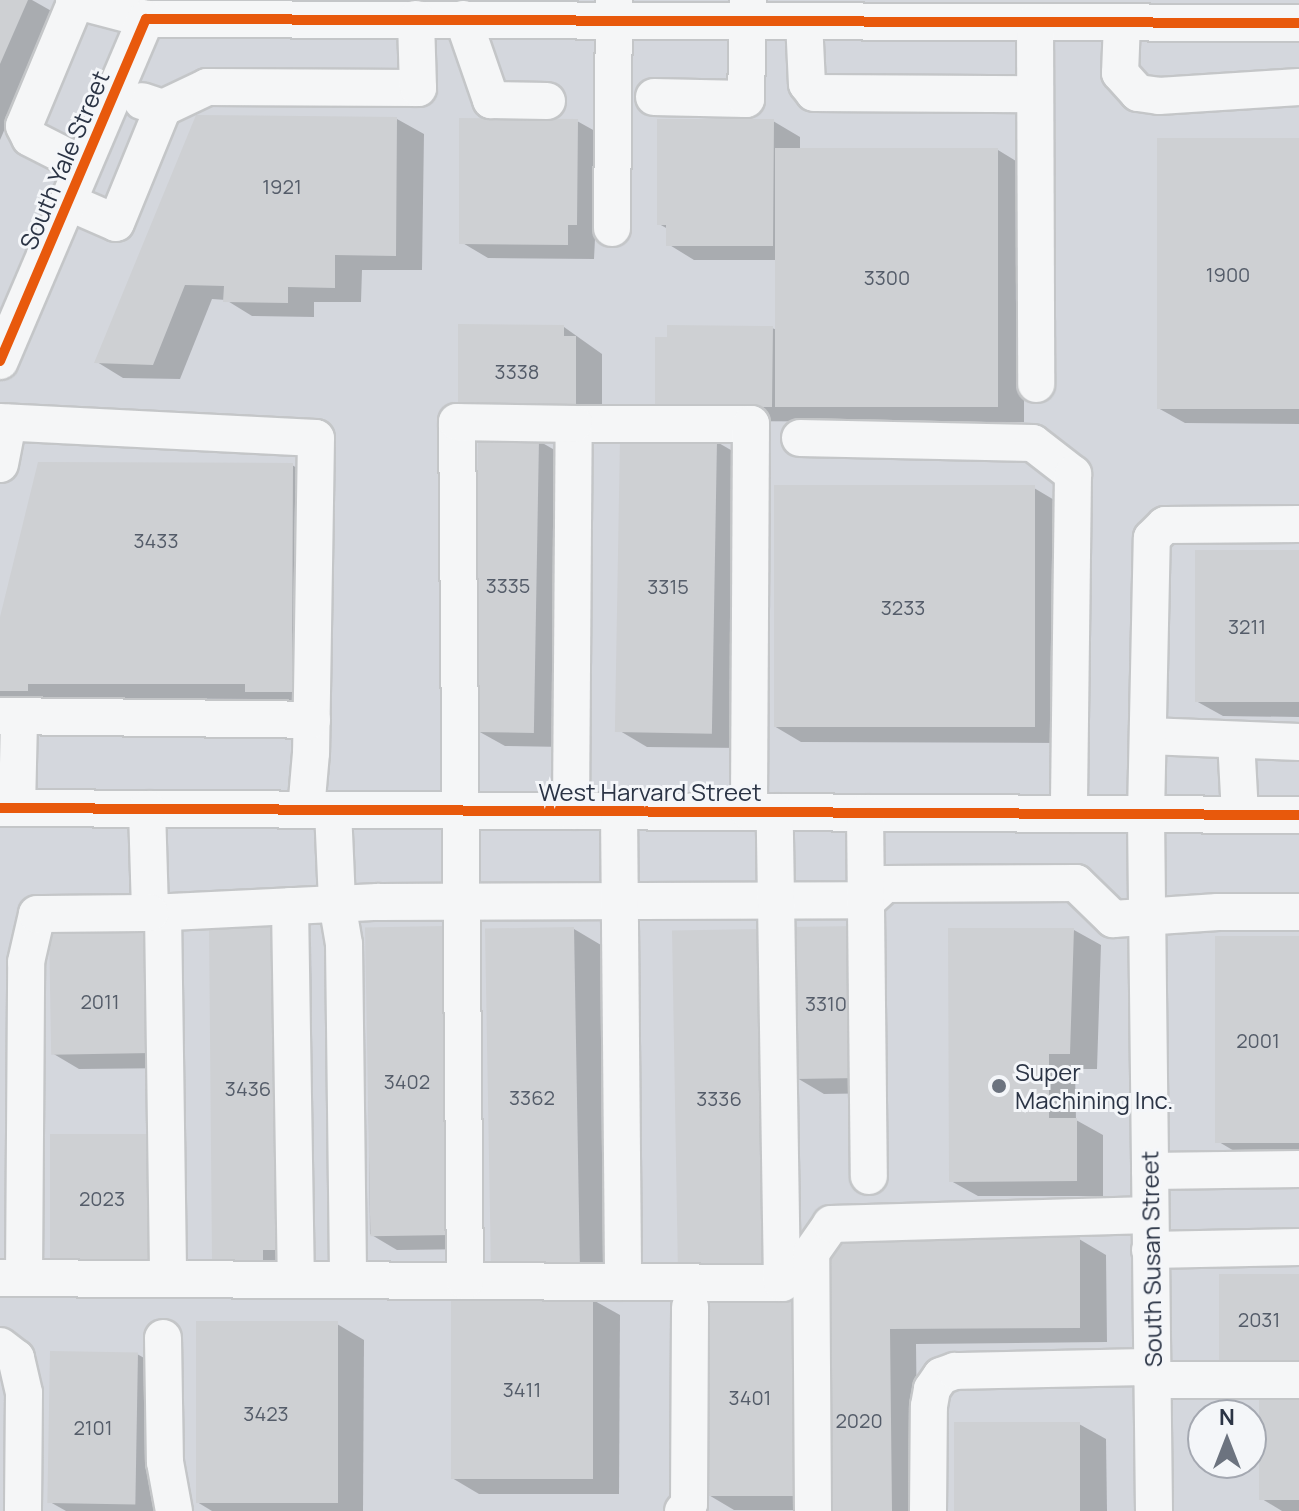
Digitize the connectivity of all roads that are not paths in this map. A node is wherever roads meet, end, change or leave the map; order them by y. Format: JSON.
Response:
{"nodes":[{"id":1,"x":75,"y":0,"type":"edge"},
{"id":2,"x":200,"y":9,"type":"edge"},
{"id":3,"x":271,"y":9,"type":"edge"},
{"id":4,"x":614,"y":10,"type":"edge"},
{"id":5,"x":748,"y":10,"type":"edge"},
{"id":6,"x":146,"y":19,"type":"junction"},
{"id":7,"x":416,"y":19,"type":"junction"},
{"id":8,"x":463,"y":19,"type":"junction"},
{"id":9,"x":804,"y":21,"type":"junction"},
{"id":10,"x":1035,"y":22,"type":"junction"},
{"id":11,"x":1122,"y":22,"type":"junction"},
{"id":12,"x":1299,"y":23,"type":"edge"},
{"id":13,"x":1299,"y":87,"type":"edge"},
{"id":14,"x":115,"y":91,"type":"junction"},
{"id":15,"x":1035,"y":94,"type":"junction"},
{"id":16,"x":654,"y":97,"type":"dead end"},
{"id":17,"x":547,"y":101,"type":"dead end"},
{"id":18,"x":163,"y":108,"type":"junction"},
{"id":19,"x":83,"y":165,"type":"junction"},
{"id":20,"x":68,"y":202,"type":"junction"},
{"id":21,"x":612,"y":228,"type":"dead end"},
{"id":22,"x":3,"y":345,"type":"edge"},
{"id":23,"x":1036,"y":384,"type":"dead end"},
{"id":24,"x":4,"y":422,"type":"edge"},
{"id":25,"x":574,"y":424,"type":"junction"},
{"id":26,"x":800,"y":438,"type":"dead end"},
{"id":27,"x":0,"y":464,"type":"edge"},
{"id":28,"x":1299,"y":524,"type":"edge"},
{"id":29,"x":9,"y":717,"type":"edge"},
{"id":30,"x":312,"y":720,"type":"junction"},
{"id":31,"x":1148,"y":736,"type":"junction"},
{"id":32,"x":1236,"y":740,"type":"junction"},
{"id":33,"x":1299,"y":742,"type":"edge"},
{"id":34,"x":8,"y":808,"type":"edge"},
{"id":35,"x":147,"y":809,"type":"junction"},
{"id":36,"x":320,"y":810,"type":"junction"},
{"id":37,"x":458,"y":811,"type":"junction"},
{"id":38,"x":571,"y":811,"type":"junction"},
{"id":39,"x":619,"y":811,"type":"junction"},
{"id":40,"x":762,"y":812,"type":"junction"},
{"id":41,"x":865,"y":813,"type":"junction"},
{"id":42,"x":1069,"y":814,"type":"junction"},
{"id":43,"x":1146,"y":815,"type":"junction"},
{"id":44,"x":1240,"y":815,"type":"junction"},
{"id":45,"x":1299,"y":815,"type":"edge"},
{"id":46,"x":868,"y":900,"type":"junction"},
{"id":47,"x":463,"y":902,"type":"junction"},
{"id":48,"x":619,"y":902,"type":"junction"},
{"id":49,"x":776,"y":902,"type":"junction"},
{"id":50,"x":337,"y":903,"type":"junction"},
{"id":51,"x":290,"y":906,"type":"junction"},
{"id":52,"x":157,"y":912,"type":"junction"},
{"id":53,"x":1299,"y":912,"type":"edge"},
{"id":54,"x":1147,"y":919,"type":"junction"},
{"id":55,"x":13,"y":1044,"type":"edge"},
{"id":56,"x":1299,"y":1169,"type":"edge"},
{"id":57,"x":1150,"y":1171,"type":"junction"},
{"id":58,"x":869,"y":1176,"type":"dead end"},
{"id":59,"x":1150,"y":1233,"type":"junction"},
{"id":60,"x":1299,"y":1247,"type":"edge"},
{"id":61,"x":12,"y":1278,"type":"edge"},
{"id":62,"x":168,"y":1278,"type":"junction"},
{"id":63,"x":296,"y":1279,"type":"junction"},
{"id":64,"x":348,"y":1280,"type":"junction"},
{"id":65,"x":465,"y":1281,"type":"junction"},
{"id":66,"x":623,"y":1282,"type":"junction"},
{"id":67,"x":690,"y":1307,"type":"dead end"},
{"id":68,"x":163,"y":1338,"type":"dead end"},
{"id":69,"x":0,"y":1346,"type":"edge"},
{"id":70,"x":1152,"y":1374,"type":"junction"},
{"id":71,"x":1299,"y":1380,"type":"edge"},
{"id":72,"x":23,"y":1511,"type":"edge"},
{"id":73,"x":174,"y":1511,"type":"edge"},
{"id":74,"x":683,"y":1511,"type":"edge"},
{"id":75,"x":813,"y":1511,"type":"edge"},
{"id":76,"x":928,"y":1511,"type":"edge"},
{"id":77,"x":1154,"y":1511,"type":"edge"}],
"edges":[{"from":1,"to":6,"type":"street"},
{"from":1,"to":19,"type":"street"},
{"from":2,"to":3,"type":"street"},
{"from":2,"to":6,"type":"street"},
{"from":3,"to":7,"type":"street"},
{"from":4,"to":5,"type":"street"},
{"from":4,"to":8,"type":"street"},
{"from":4,"to":21,"type":"street"},
{"from":5,"to":9,"type":"street"},
{"from":5,"to":16,"type":"street"},
{"from":6,"to":14,"type":"street","name":"South Yale Street"},
{"from":7,"to":8,"type":"street"},
{"from":7,"to":18,"type":"street"},
{"from":8,"to":17,"type":"street"},
{"from":9,"to":10,"type":"street"},
{"from":9,"to":15,"type":"street"},
{"from":10,"to":11,"type":"street"},
{"from":10,"to":15,"type":"street"},
{"from":11,"to":12,"type":"street"},
{"from":11,"to":13,"type":"street"},
{"from":14,"to":18,"type":"street"},
{"from":14,"to":19,"type":"street","name":"South Yale Street"},
{"from":15,"to":23,"type":"street"},
{"from":18,"to":20,"type":"street"},
{"from":19,"to":20,"type":"street","name":"South Yale Street"},
{"from":20,"to":22,"type":"street","name":"South Yale Street"},
{"from":24,"to":27,"type":"street"},
{"from":24,"to":30,"type":"street"},
{"from":25,"to":37,"type":"street"},
{"from":25,"to":38,"type":"street"},
{"from":25,"to":40,"type":"street"},
{"from":26,"to":42,"type":"street"},
{"from":28,"to":31,"type":"street","name":"South Susan Street"},
{"from":29,"to":30,"type":"street"},
{"from":29,"to":34,"type":"street"},
{"from":30,"to":36,"type":"street"},
{"from":31,"to":32,"type":"street"},
{"from":31,"to":43,"type":"street","name":"South Susan Street"},
{"from":32,"to":33,"type":"street"},
{"from":32,"to":44,"type":"street"},
{"from":34,"to":35,"type":"street","name":"West Harvard Street"},
{"from":35,"to":36,"type":"street","name":"West Harvard Street"},
{"from":35,"to":52,"type":"street"},
{"from":36,"to":37,"type":"street","name":"West Harvard Street"},
{"from":36,"to":50,"type":"street"},
{"from":37,"to":38,"type":"street","name":"West Harvard Street"},
{"from":37,"to":47,"type":"street"},
{"from":38,"to":39,"type":"street","name":"West Harvard Street"},
{"from":39,"to":40,"type":"street","name":"West Harvard Street"},
{"from":39,"to":48,"type":"street"},
{"from":40,"to":41,"type":"street","name":"West Harvard Street"},
{"from":40,"to":49,"type":"street"},
{"from":41,"to":42,"type":"street","name":"West Harvard Street"},
{"from":41,"to":46,"type":"street"},
{"from":42,"to":43,"type":"street","name":"West Harvard Street"},
{"from":43,"to":44,"type":"street","name":"West Harvard Street"},
{"from":43,"to":54,"type":"street","name":"South Susan Street"},
{"from":44,"to":45,"type":"street","name":"West Harvard Street"},
{"from":46,"to":49,"type":"street"},
{"from":46,"to":54,"type":"street"},
{"from":46,"to":58,"type":"street"},
{"from":47,"to":48,"type":"street"},
{"from":47,"to":50,"type":"street"},
{"from":47,"to":65,"type":"street"},
{"from":48,"to":49,"type":"street"},
{"from":48,"to":66,"type":"street"},
{"from":49,"to":66,"type":"street"},
{"from":50,"to":51,"type":"street"},
{"from":50,"to":64,"type":"street"},
{"from":51,"to":52,"type":"street"},
{"from":51,"to":63,"type":"street"},
{"from":52,"to":55,"type":"street"},
{"from":52,"to":62,"type":"street"},
{"from":53,"to":54,"type":"street"},
{"from":54,"to":57,"type":"street","name":"South Susan Street"},
{"from":55,"to":61,"type":"street"},
{"from":56,"to":57,"type":"street"},
{"from":57,"to":59,"type":"street","name":"South Susan Street"},
{"from":59,"to":60,"type":"street"},
{"from":59,"to":70,"type":"street","name":"South Susan Street"},
{"from":59,"to":75,"type":"street"},
{"from":61,"to":62,"type":"street"},
{"from":62,"to":63,"type":"street"},
{"from":63,"to":64,"type":"street"},
{"from":64,"to":65,"type":"street"},
{"from":65,"to":66,"type":"street"},
{"from":67,"to":74,"type":"street"},
{"from":68,"to":73,"type":"street"},
{"from":69,"to":72,"type":"street"},
{"from":70,"to":71,"type":"street"},
{"from":70,"to":76,"type":"street"},
{"from":70,"to":77,"type":"street","name":"South Susan Street"}]}
